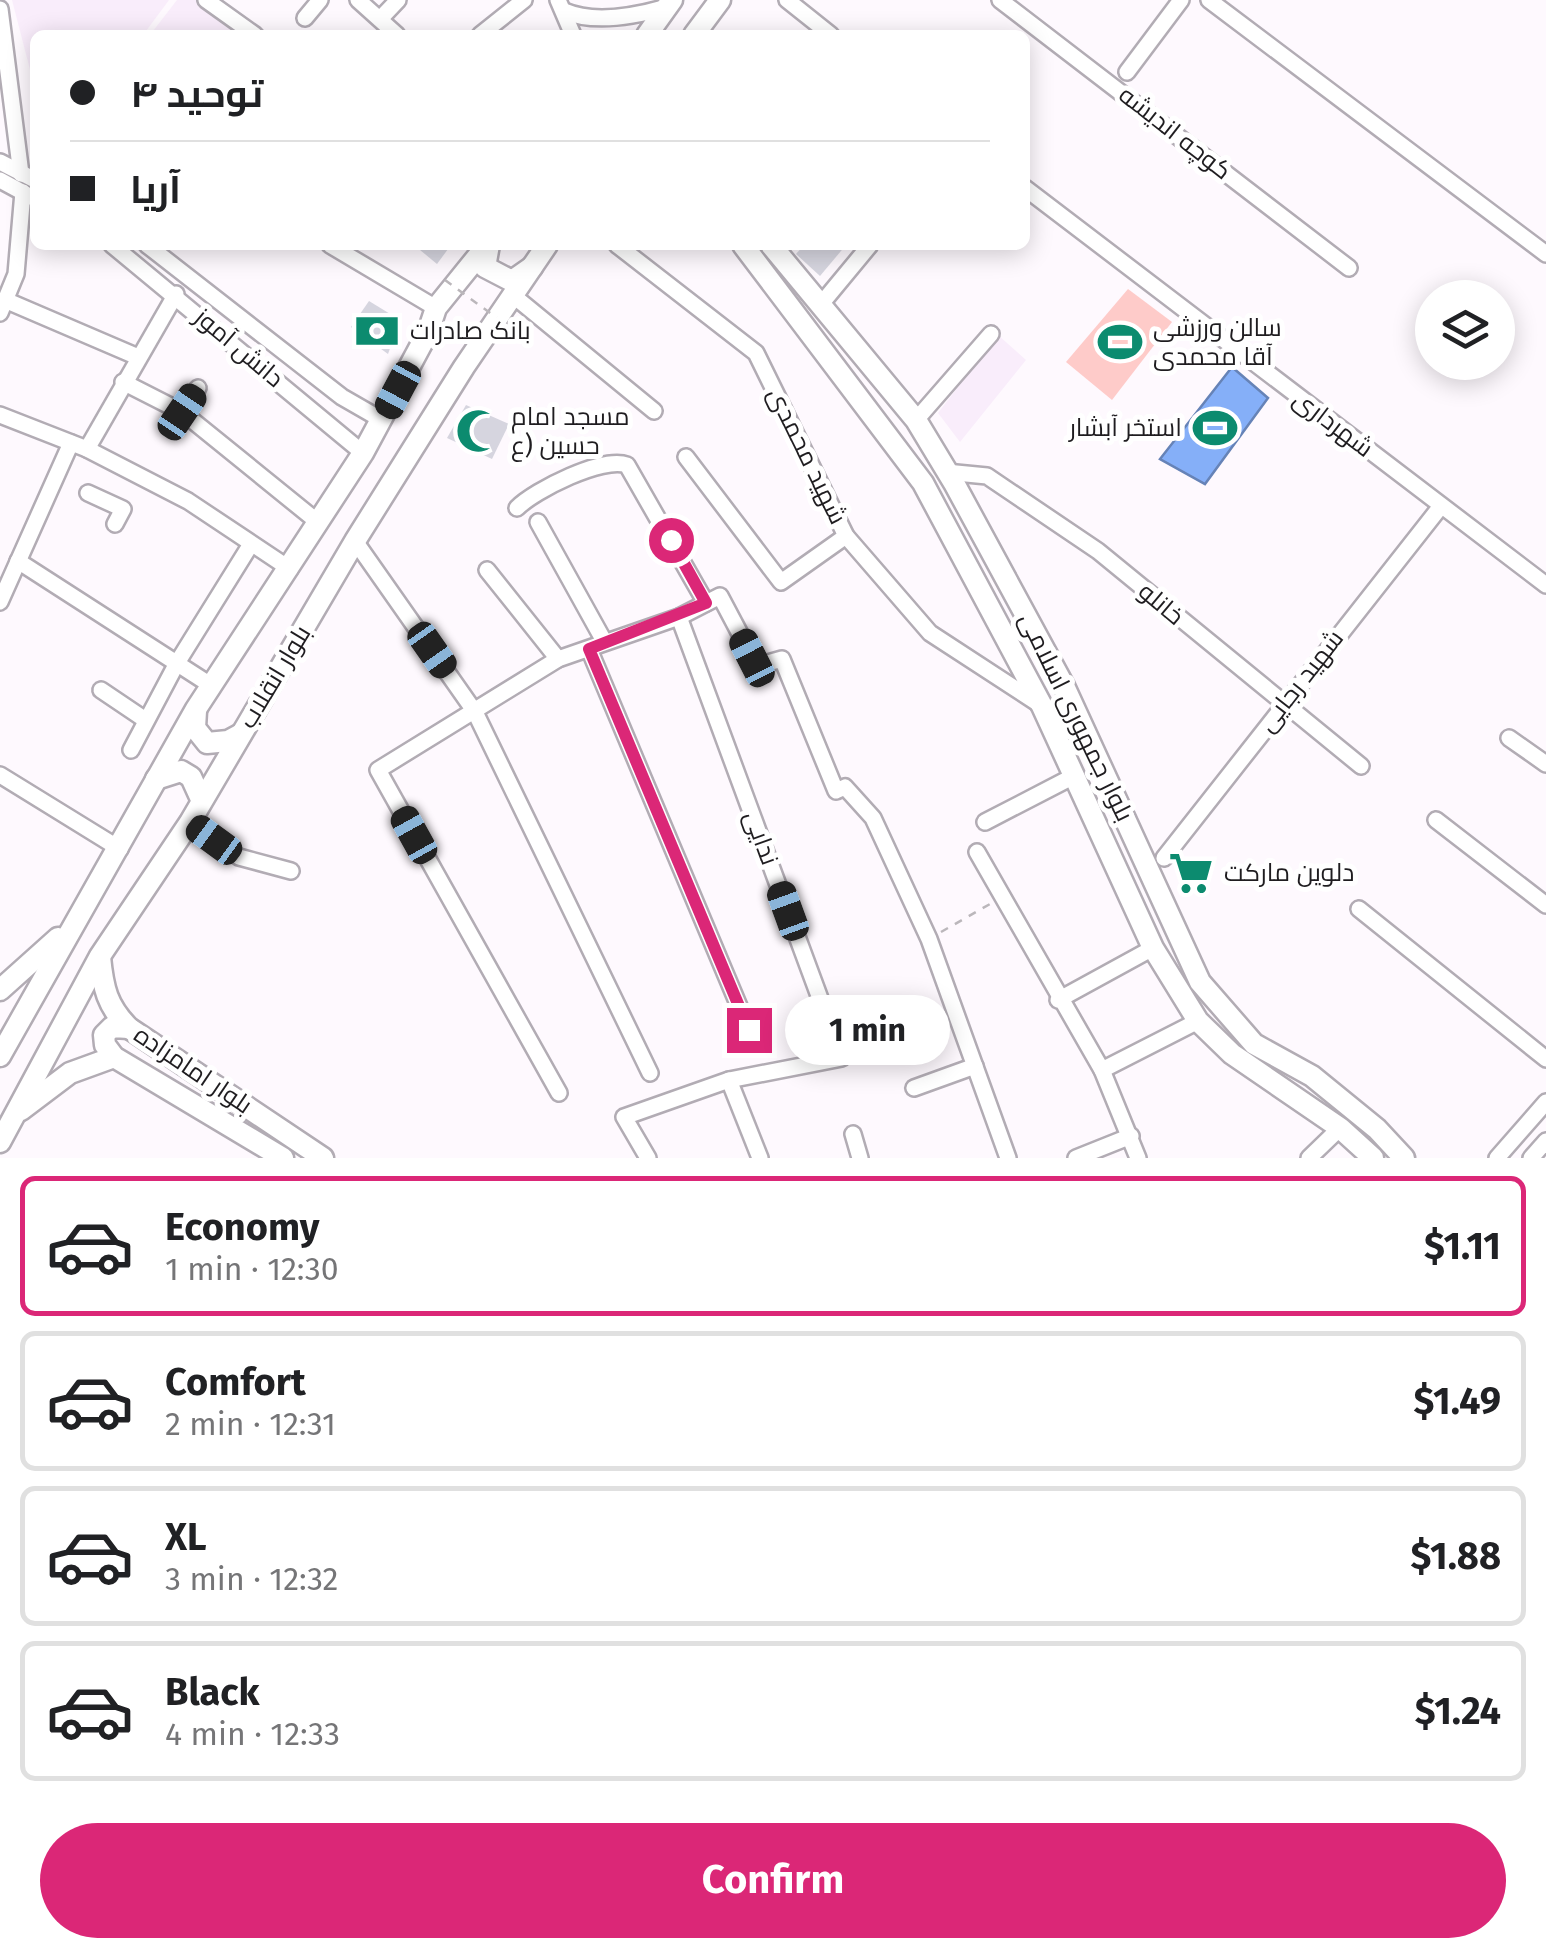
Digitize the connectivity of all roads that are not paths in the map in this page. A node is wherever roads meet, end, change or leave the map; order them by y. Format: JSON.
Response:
{"nodes":[{"id":1,"x":320,"y":0,"type":"edge"},
{"id":2,"x":358,"y":0,"type":"edge"},
{"id":3,"x":398,"y":0,"type":"edge"},
{"id":4,"x":524,"y":0,"type":"edge"},
{"id":5,"x":787,"y":0,"type":"edge"},
{"id":6,"x":1000,"y":0,"type":"edge"},
{"id":7,"x":1181,"y":0,"type":"edge"},
{"id":8,"x":1209,"y":0,"type":"edge"},
{"id":9,"x":216,"y":2,"type":"edge"},
{"id":10,"x":718,"y":3,"type":"edge"},
{"id":11,"x":670,"y":4,"type":"edge"},
{"id":12,"x":561,"y":6,"type":"edge"},
{"id":13,"x":0,"y":9,"type":"edge"},
{"id":14,"x":608,"y":10,"type":"edge"},
{"id":15,"x":305,"y":18,"type":"dead end"},
{"id":16,"x":380,"y":18,"type":"junction"},
{"id":17,"x":249,"y":30,"type":"edge"},
{"id":18,"x":392,"y":30,"type":"edge"},
{"id":19,"x":486,"y":30,"type":"edge"},
{"id":20,"x":572,"y":30,"type":"edge"},
{"id":21,"x":651,"y":30,"type":"edge"},
{"id":22,"x":698,"y":30,"type":"edge"},
{"id":23,"x":710,"y":30,"type":"edge"},
{"id":24,"x":825,"y":30,"type":"edge"},
{"id":25,"x":4,"y":64,"type":"edge"},
{"id":26,"x":1127,"y":72,"type":"dead end"},
{"id":27,"x":0,"y":162,"type":"edge"},
{"id":28,"x":0,"y":180,"type":"edge"},
{"id":29,"x":28,"y":186,"type":"edge"},
{"id":30,"x":1030,"y":192,"type":"edge"},
{"id":31,"x":119,"y":250,"type":"edge"},
{"id":32,"x":153,"y":250,"type":"edge"},
{"id":33,"x":338,"y":250,"type":"edge"},
{"id":34,"x":484,"y":250,"type":"edge"},
{"id":35,"x":487,"y":250,"type":"edge"},
{"id":36,"x":544,"y":250,"type":"edge"},
{"id":37,"x":624,"y":250,"type":"edge"},
{"id":38,"x":747,"y":250,"type":"edge"},
{"id":39,"x":775,"y":250,"type":"edge"},
{"id":40,"x":866,"y":250,"type":"edge"},
{"id":41,"x":1546,"y":254,"type":"edge"},
{"id":42,"x":532,"y":267,"type":"junction"},
{"id":43,"x":1349,"y":268,"type":"dead end"},
{"id":44,"x":176,"y":294,"type":"junction"},
{"id":45,"x":515,"y":297,"type":"junction"},
{"id":46,"x":822,"y":304,"type":"junction"},
{"id":47,"x":3,"y":306,"type":"edge"},
{"id":48,"x":436,"y":308,"type":"junction"},
{"id":49,"x":992,"y":334,"type":"dead end"},
{"id":50,"x":138,"y":357,"type":"junction"},
{"id":51,"x":123,"y":382,"type":"junction"},
{"id":52,"x":198,"y":388,"type":"dead end"},
{"id":53,"x":342,"y":397,"type":"junction"},
{"id":54,"x":182,"y":412,"type":"junction"},
{"id":55,"x":654,"y":412,"type":"dead end"},
{"id":56,"x":0,"y":414,"type":"edge"},
{"id":57,"x":382,"y":420,"type":"junction"},
{"id":58,"x":916,"y":420,"type":"junction"},
{"id":59,"x":327,"y":421,"type":"junction"},
{"id":60,"x":71,"y":442,"type":"junction"},
{"id":61,"x":87,"y":449,"type":"junction"},
{"id":62,"x":363,"y":453,"type":"junction"},
{"id":63,"x":686,"y":457,"type":"dead end"},
{"id":64,"x":119,"y":466,"type":"junction"},
{"id":65,"x":946,"y":472,"type":"junction"},
{"id":66,"x":88,"y":493,"type":"dead end"},
{"id":67,"x":110,"y":500,"type":"junction"},
{"id":68,"x":1440,"y":506,"type":"junction"},
{"id":69,"x":516,"y":508,"type":"dead end"},
{"id":70,"x":538,"y":522,"type":"dead end"},
{"id":71,"x":319,"y":523,"type":"junction"},
{"id":72,"x":114,"y":524,"type":"dead end"},
{"id":73,"x":846,"y":536,"type":"junction"},
{"id":74,"x":355,"y":541,"type":"junction"},
{"id":75,"x":251,"y":544,"type":"junction"},
{"id":76,"x":10,"y":568,"type":"edge"},
{"id":77,"x":290,"y":569,"type":"junction"},
{"id":78,"x":487,"y":570,"type":"dead end"},
{"id":79,"x":1546,"y":585,"type":"edge"},
{"id":80,"x":713,"y":599,"type":"junction"},
{"id":81,"x":0,"y":602,"type":"edge"},
{"id":82,"x":679,"y":618,"type":"junction"},
{"id":83,"x":596,"y":645,"type":"junction"},
{"id":84,"x":558,"y":658,"type":"junction"},
{"id":85,"x":177,"y":663,"type":"junction"},
{"id":86,"x":212,"y":686,"type":"junction"},
{"id":87,"x":101,"y":690,"type":"dead end"},
{"id":88,"x":1282,"y":703,"type":"junction"},
{"id":89,"x":1042,"y":706,"type":"junction"},
{"id":90,"x":196,"y":709,"type":"junction"},
{"id":91,"x":476,"y":712,"type":"junction"},
{"id":92,"x":144,"y":720,"type":"junction"},
{"id":93,"x":241,"y":734,"type":"junction"},
{"id":94,"x":1509,"y":738,"type":"dead end"},
{"id":95,"x":131,"y":750,"type":"dead end"},
{"id":96,"x":1546,"y":764,"type":"edge"},
{"id":97,"x":1361,"y":766,"type":"dead end"},
{"id":98,"x":0,"y":775,"type":"edge"},
{"id":99,"x":156,"y":779,"type":"junction"},
{"id":100,"x":1106,"y":782,"type":"junction"},
{"id":101,"x":1077,"y":786,"type":"junction"},
{"id":102,"x":201,"y":799,"type":"junction"},
{"id":103,"x":1436,"y":820,"type":"dead end"},
{"id":104,"x":190,"y":822,"type":"junction"},
{"id":105,"x":985,"y":822,"type":"dead end"},
{"id":106,"x":120,"y":849,"type":"junction"},
{"id":107,"x":977,"y":852,"type":"dead end"},
{"id":108,"x":1164,"y":858,"type":"dead end"},
{"id":109,"x":292,"y":871,"type":"dead end"},
{"id":110,"x":1546,"y":905,"type":"edge"},
{"id":111,"x":1358,"y":909,"type":"dead end"},
{"id":112,"x":70,"y":926,"type":"junction"},
{"id":113,"x":1153,"y":948,"type":"junction"},
{"id":114,"x":100,"y":956,"type":"junction"},
{"id":115,"x":0,"y":990,"type":"edge"},
{"id":116,"x":1058,"y":1000,"type":"junction"},
{"id":117,"x":1198,"y":1021,"type":"junction"},
{"id":118,"x":129,"y":1028,"type":"junction"},
{"id":119,"x":749,"y":1030,"type":"dead end"},
{"id":120,"x":0,"y":1056,"type":"edge"},
{"id":121,"x":114,"y":1057,"type":"junction"},
{"id":122,"x":1546,"y":1059,"type":"edge"},
{"id":123,"x":975,"y":1066,"type":"junction"},
{"id":124,"x":1102,"y":1070,"type":"junction"},
{"id":125,"x":650,"y":1073,"type":"dead end"},
{"id":126,"x":728,"y":1080,"type":"junction"},
{"id":127,"x":914,"y":1088,"type":"dead end"},
{"id":128,"x":559,"y":1093,"type":"dead end"},
{"id":129,"x":1546,"y":1102,"type":"edge"},
{"id":130,"x":14,"y":1115,"type":"junction"},
{"id":131,"x":1340,"y":1128,"type":"junction"},
{"id":132,"x":852,"y":1134,"type":"dead end"},
{"id":133,"x":1130,"y":1136,"type":"junction"},
{"id":134,"x":1546,"y":1141,"type":"edge"},
{"id":135,"x":0,"y":1142,"type":"edge"},
{"id":136,"x":251,"y":1151,"type":"edge"},
{"id":137,"x":282,"y":1158,"type":"edge"},
{"id":138,"x":322,"y":1158,"type":"edge"},
{"id":139,"x":648,"y":1158,"type":"edge"},
{"id":140,"x":760,"y":1158,"type":"edge"},
{"id":141,"x":860,"y":1158,"type":"edge"},
{"id":142,"x":1008,"y":1158,"type":"edge"},
{"id":143,"x":1076,"y":1158,"type":"edge"},
{"id":144,"x":1138,"y":1158,"type":"edge"},
{"id":145,"x":1309,"y":1158,"type":"edge"},
{"id":146,"x":1373,"y":1158,"type":"edge"},
{"id":147,"x":1404,"y":1158,"type":"edge"},
{"id":148,"x":1496,"y":1158,"type":"edge"},
{"id":149,"x":1531,"y":1158,"type":"edge"}],
"edges":[{"from":1,"to":15,"type":"street"},
{"from":2,"to":16,"type":"street"},
{"from":3,"to":16,"type":"street"},
{"from":4,"to":19,"type":"street"},
{"from":5,"to":24,"type":"street"},
{"from":6,"to":43,"type":"street","name":"کوچه اندیشه"},
{"from":7,"to":26,"type":"street"},
{"from":8,"to":41,"type":"street"},
{"from":9,"to":17,"type":"street"},
{"from":10,"to":22,"type":"main road"},
{"from":10,"to":23,"type":"main road"},
{"from":11,"to":14,"type":"street"},
{"from":11,"to":21,"type":"main road"},
{"from":12,"to":14,"type":"street"},
{"from":12,"to":20,"type":"street"},
{"from":13,"to":25,"type":"street"},
{"from":16,"to":18,"type":"street"},
{"from":25,"to":29,"type":"street"},
{"from":27,"to":29,"type":"street"},
{"from":28,"to":29,"type":"street"},
{"from":29,"to":47,"type":"street"},
{"from":30,"to":68,"type":"street","name":"شهرداری"},
{"from":31,"to":44,"type":"street","name":"دانش آموز"},
{"from":32,"to":53,"type":"street","name":"دانش آموز"},
{"from":33,"to":48,"type":"street"},
{"from":34,"to":48,"type":"main road","name":"بلوار انقلاب"},
{"from":35,"to":42,"type":"main road"},
{"from":36,"to":42,"type":"main road","name":"بلوار انقلاب"},
{"from":37,"to":73,"type":"street","name":"شهید محمدی"},
{"from":38,"to":89,"type":"main road","name":"بلوار جمهوری اسلامی"},
{"from":39,"to":46,"type":"main road","name":"بلوار جمهوری اسلامی"},
{"from":40,"to":46,"type":"street"},
{"from":42,"to":45,"type":"main road","name":"بلوار انقلاب"},
{"from":44,"to":50,"type":"street"},
{"from":44,"to":59,"type":"street","name":"دانش آموز"},
{"from":45,"to":55,"type":"street"},
{"from":45,"to":74,"type":"main road","name":"بلوار انقلاب"},
{"from":46,"to":58,"type":"main road","name":"بلوار جمهوری اسلامی"},
{"from":47,"to":50,"type":"street"},
{"from":48,"to":57,"type":"main road","name":"بلوار انقلاب"},
{"from":49,"to":58,"type":"street"},
{"from":50,"to":51,"type":"street"},
{"from":51,"to":54,"type":"street"},
{"from":51,"to":61,"type":"street"},
{"from":52,"to":54,"type":"street"},
{"from":53,"to":57,"type":"street","name":"دانش آموز"},
{"from":53,"to":59,"type":"street"},
{"from":54,"to":71,"type":"street"},
{"from":56,"to":60,"type":"street"},
{"from":57,"to":62,"type":"main road","name":"بلوار انقلاب"},
{"from":58,"to":65,"type":"main road","name":"بلوار جمهوری اسلامی"},
{"from":59,"to":62,"type":"street","name":"دانش آموز"},
{"from":60,"to":61,"type":"street"},
{"from":60,"to":76,"type":"street"},
{"from":61,"to":64,"type":"street"},
{"from":62,"to":71,"type":"main road","name":"بلوار انقلاب"},
{"from":63,"to":73,"type":"street"},
{"from":64,"to":67,"type":"street"},
{"from":64,"to":75,"type":"street"},
{"from":65,"to":88,"type":"street","name":"خانلو"},
{"from":65,"to":100,"type":"main road","name":"بلوار جمهوری اسلامی"},
{"from":66,"to":67,"type":"street"},
{"from":67,"to":72,"type":"street"},
{"from":68,"to":79,"type":"street","name":"شهرداری"},
{"from":68,"to":88,"type":"street","name":"شهید رجایی"},
{"from":69,"to":80,"type":"street"},
{"from":70,"to":83,"type":"street"},
{"from":71,"to":77,"type":"main road","name":"بلوار انقلاب"},
{"from":73,"to":89,"type":"street","name":"شهید محمدی"},
{"from":74,"to":91,"type":"street"},
{"from":74,"to":93,"type":"main road","name":"بلوار انقلاب"},
{"from":75,"to":77,"type":"street"},
{"from":75,"to":85,"type":"street"},
{"from":76,"to":81,"type":"street"},
{"from":76,"to":85,"type":"street"},
{"from":77,"to":86,"type":"main road","name":"بلوار انقلاب"},
{"from":78,"to":84,"type":"street"},
{"from":80,"to":82,"type":"street"},
{"from":80,"to":123,"type":"street"},
{"from":82,"to":83,"type":"street"},
{"from":82,"to":126,"type":"street","name":"ندایی"},
{"from":83,"to":84,"type":"street"},
{"from":83,"to":119,"type":"street"},
{"from":84,"to":91,"type":"street"},
{"from":85,"to":86,"type":"street"},
{"from":85,"to":92,"type":"street"},
{"from":86,"to":90,"type":"main road","name":"بلوار انقلاب"},
{"from":87,"to":92,"type":"street"},
{"from":88,"to":97,"type":"street","name":"خانلو"},
{"from":88,"to":108,"type":"street","name":"شهید رجایی"},
{"from":89,"to":101,"type":"main road","name":"بلوار جمهوری اسلامی"},
{"from":90,"to":93,"type":"main road"},
{"from":90,"to":99,"type":"main road","name":"بلوار انقلاب"},
{"from":91,"to":125,"type":"street"},
{"from":91,"to":128,"type":"street"},
{"from":92,"to":95,"type":"street"},
{"from":93,"to":102,"type":"main road","name":"بلوار انقلاب"},
{"from":94,"to":96,"type":"street"},
{"from":98,"to":106,"type":"street"},
{"from":99,"to":102,"type":"main road"},
{"from":99,"to":106,"type":"main road","name":"بلوار انقلاب"},
{"from":100,"to":101,"type":"main road"},
{"from":100,"to":147,"type":"main road","name":"بلوار جمهوری اسلامی"},
{"from":101,"to":105,"type":"street"},
{"from":101,"to":113,"type":"main road","name":"بلوار جمهوری اسلامی"},
{"from":102,"to":104,"type":"main road","name":"بلوار انقلاب"},
{"from":103,"to":110,"type":"street"},
{"from":104,"to":109,"type":"street"},
{"from":104,"to":114,"type":"main road","name":"بلوار انقلاب"},
{"from":106,"to":112,"type":"main road","name":"بلوار انقلاب"},
{"from":107,"to":116,"type":"street"},
{"from":111,"to":122,"type":"street"},
{"from":112,"to":115,"type":"main road"},
{"from":112,"to":120,"type":"main road","name":"بلوار انقلاب"},
{"from":113,"to":116,"type":"street"},
{"from":113,"to":117,"type":"main road","name":"بلوار جمهوری اسلامی"},
{"from":114,"to":118,"type":"main road","name":"بلوار امامزاده"},
{"from":114,"to":130,"type":"main road","name":"بلوار انقلاب"},
{"from":116,"to":124,"type":"street"},
{"from":117,"to":124,"type":"street"},
{"from":117,"to":131,"type":"main road","name":"بلوار جمهوری اسلامی"},
{"from":118,"to":121,"type":"main road"},
{"from":118,"to":138,"type":"main road","name":"بلوار امامزاده"},
{"from":121,"to":130,"type":"main road","name":"بلوار امامزاده"},
{"from":121,"to":136,"type":"main road","name":"بلوار امامزاده"},
{"from":123,"to":127,"type":"street"},
{"from":123,"to":142,"type":"street"},
{"from":124,"to":133,"type":"street"},
{"from":126,"to":139,"type":"street"},
{"from":126,"to":140,"type":"street"},
{"from":129,"to":148,"type":"street"},
{"from":130,"to":135,"type":"main road","name":"بلوار انقلاب"},
{"from":131,"to":145,"type":"street"},
{"from":131,"to":146,"type":"main road","name":"بلوار جمهوری اسلامی"},
{"from":132,"to":141,"type":"street"},
{"from":133,"to":143,"type":"street"},
{"from":133,"to":144,"type":"street"},
{"from":134,"to":149,"type":"street"},
{"from":136,"to":137,"type":"main road","name":"بلوار امامزاده"}]}
